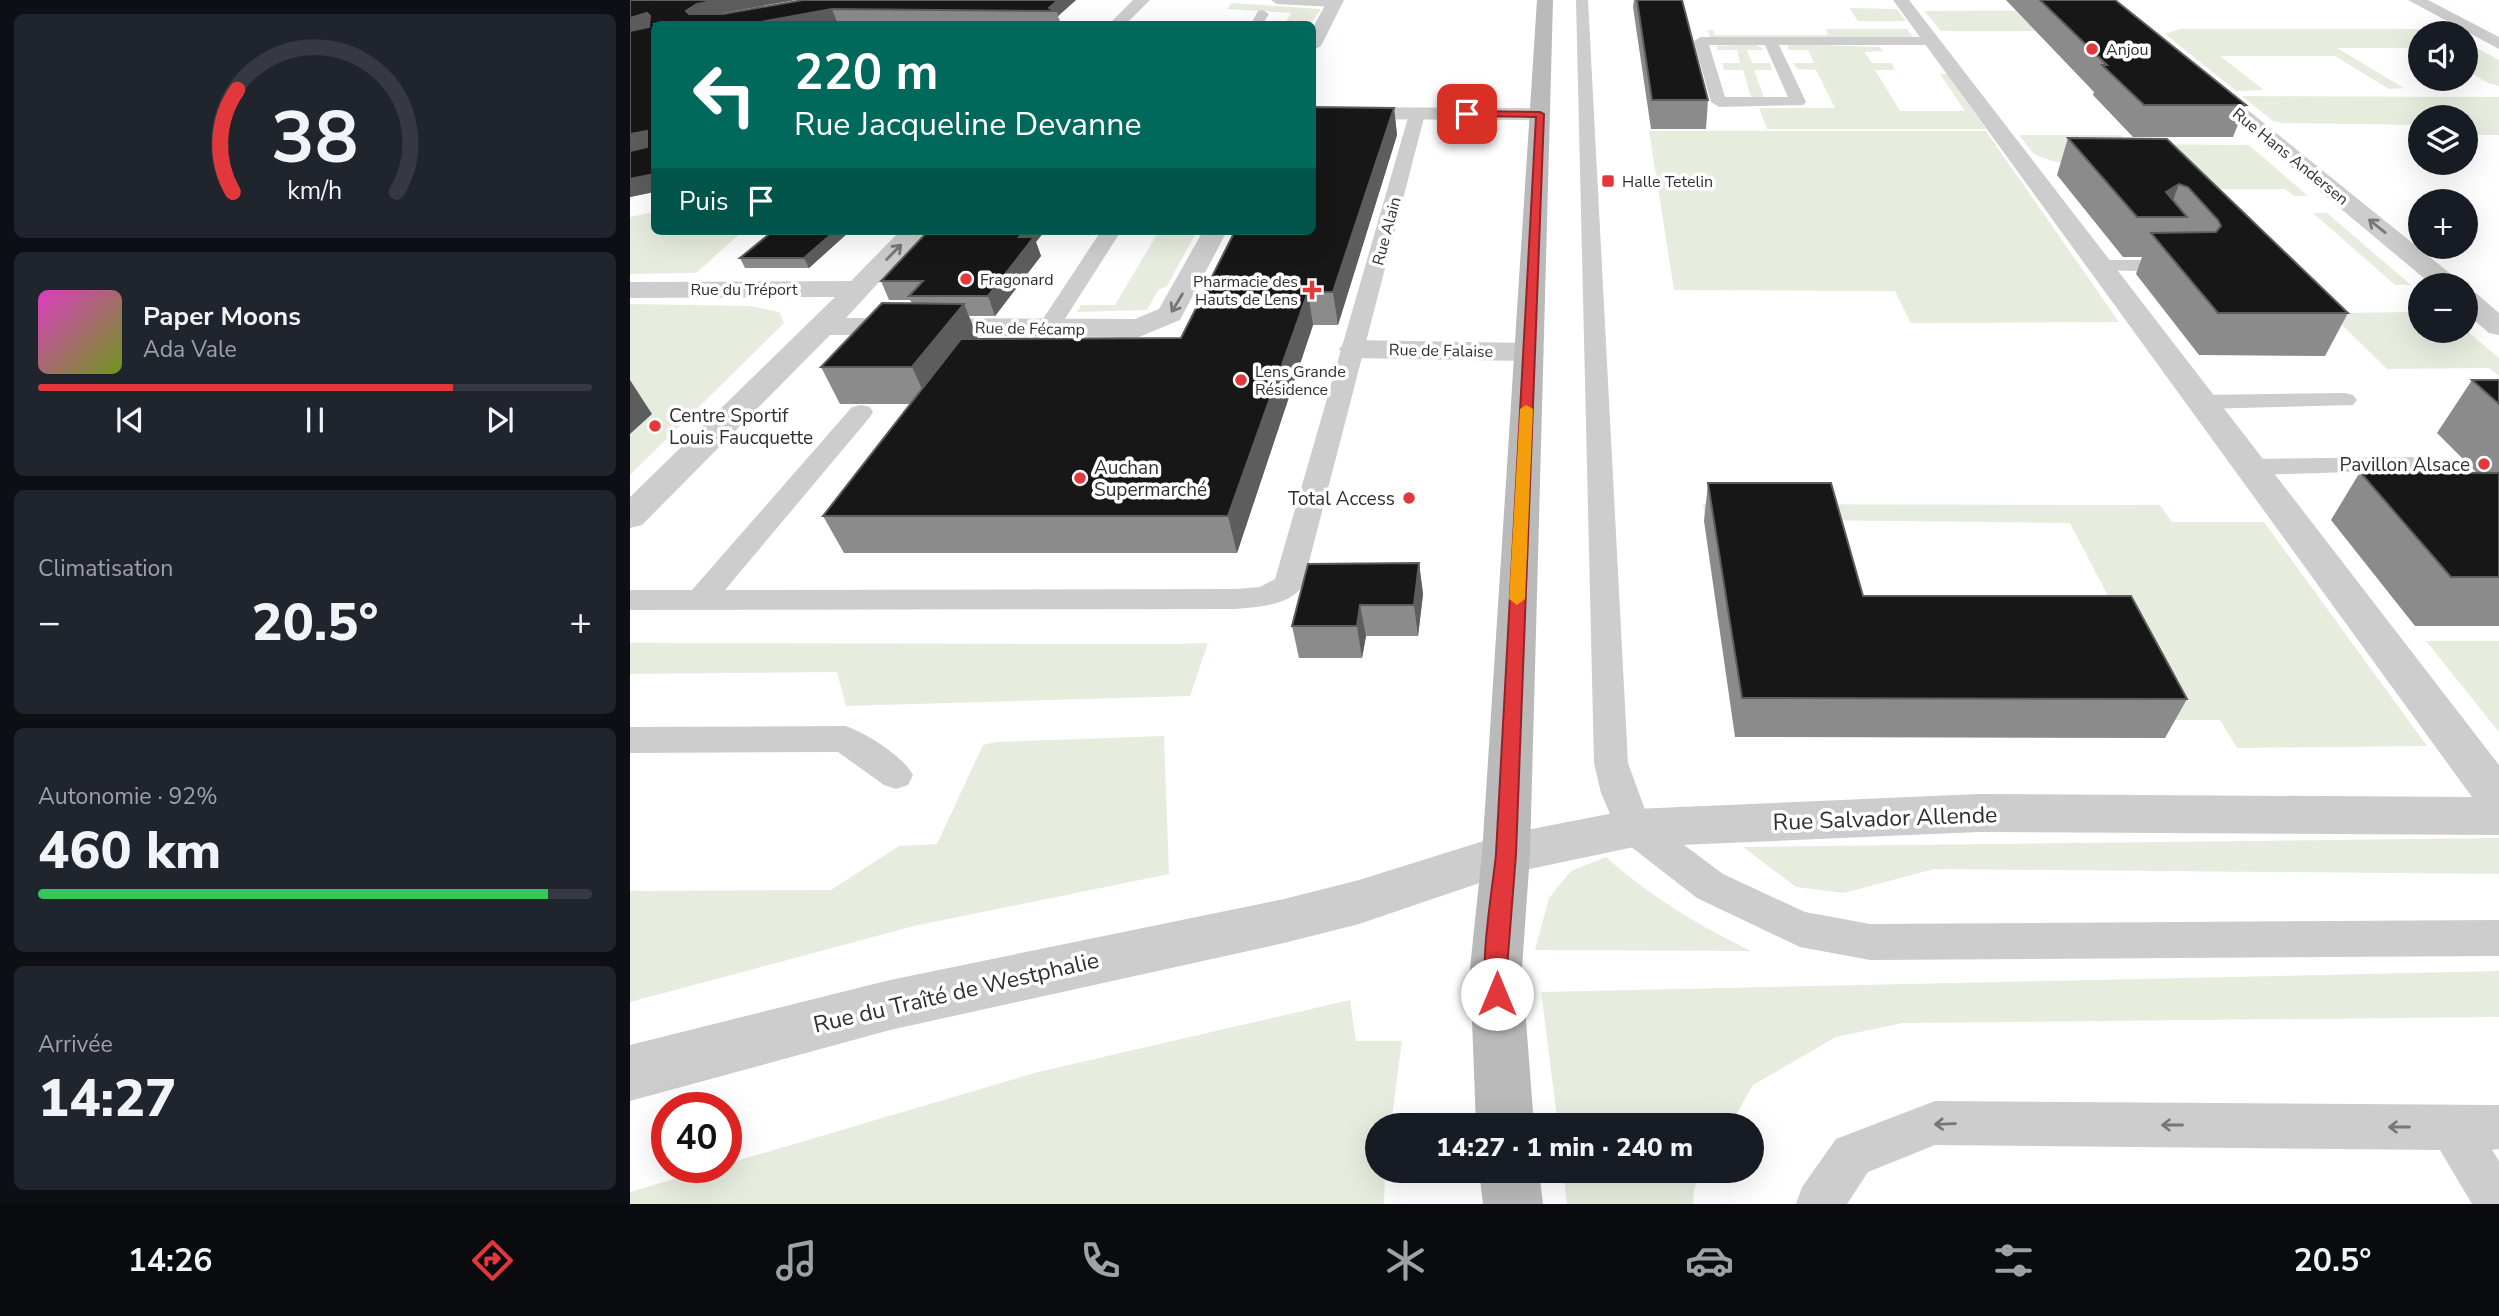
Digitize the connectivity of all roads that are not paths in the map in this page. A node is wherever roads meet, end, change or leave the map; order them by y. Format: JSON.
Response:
{"nodes":[{"id":1,"x":1142,"y":0,"type":"edge"},
{"id":2,"x":1277,"y":0,"type":"edge"},
{"id":3,"x":1545,"y":0,"type":"edge"},
{"id":4,"x":1582,"y":0,"type":"edge"},
{"id":5,"x":2416,"y":0,"type":"edge"},
{"id":6,"x":1335,"y":2,"type":"edge"},
{"id":7,"x":1120,"y":21,"type":"edge"},
{"id":8,"x":1914,"y":23,"type":"edge"},
{"id":9,"x":1317,"y":29,"type":"edge"},
{"id":10,"x":1770,"y":41,"type":"junction"},
{"id":11,"x":2499,"y":44,"type":"edge"},
{"id":12,"x":2184,"y":68,"type":"edge"},
{"id":13,"x":1316,"y":113,"type":"edge"},
{"id":14,"x":1417,"y":114,"type":"junction"},
{"id":15,"x":1540,"y":114,"type":"junction"},
{"id":16,"x":910,"y":235,"type":"edge"},
{"id":17,"x":1108,"y":235,"type":"edge"},
{"id":18,"x":1213,"y":235,"type":"edge"},
{"id":19,"x":2178,"y":249,"type":"edge"},
{"id":20,"x":2100,"y":266,"type":"junction"},
{"id":21,"x":2433,"y":273,"type":"edge"},
{"id":22,"x":857,"y":289,"type":"junction"},
{"id":23,"x":630,"y":290,"type":"edge"},
{"id":24,"x":2478,"y":309,"type":"edge"},
{"id":25,"x":822,"y":326,"type":"junction"},
{"id":26,"x":2499,"y":327,"type":"edge"},
{"id":27,"x":1048,"y":328,"type":"junction"},
{"id":28,"x":1354,"y":349,"type":"junction"},
{"id":29,"x":1529,"y":352,"type":"junction"},
{"id":30,"x":2345,"y":400,"type":"dead end"},
{"id":31,"x":2202,"y":402,"type":"junction"},
{"id":32,"x":861,"y":412,"type":"dead end"},
{"id":33,"x":2413,"y":465,"type":"dead end"},
{"id":34,"x":2250,"y":467,"type":"junction"},
{"id":35,"x":630,"y":517,"type":"edge"},
{"id":36,"x":630,"y":600,"type":"edge"},
{"id":37,"x":700,"y":600,"type":"junction"},
{"id":38,"x":630,"y":740,"type":"edge"},
{"id":39,"x":896,"y":775,"type":"dead end"},
{"id":40,"x":2499,"y":799,"type":"edge"},
{"id":41,"x":2499,"y":816,"type":"edge"},
{"id":42,"x":1634,"y":828,"type":"junction"},
{"id":43,"x":1506,"y":854,"type":"junction"},
{"id":44,"x":1284,"y":921,"type":"joint"},
{"id":45,"x":2499,"y":939,"type":"edge"},
{"id":46,"x":630,"y":1073,"type":"edge"},
{"id":47,"x":1504,"y":1113,"type":"edge"},
{"id":48,"x":2499,"y":1127,"type":"edge"},
{"id":49,"x":2452,"y":1128,"type":"junction"},
{"id":50,"x":1511,"y":1183,"type":"edge"},
{"id":51,"x":1513,"y":1204,"type":"edge"},
{"id":52,"x":1819,"y":1204,"type":"edge"},
{"id":53,"x":2499,"y":1204,"type":"edge"}],
"edges":[{"from":1,"to":7,"type":"street"},
{"from":2,"to":6,"type":"lane"},
{"from":3,"to":15,"type":"street"},
{"from":4,"to":42,"type":"lane"},
{"from":5,"to":11,"type":"street"},
{"from":6,"to":9,"type":"street"},
{"from":8,"to":10,"type":"lane"},
{"from":8,"to":20,"type":"street"},
{"from":10,"to":10,"type":"lane"},
{"from":21,"to":12,"type":"street","name":"Rue Hans Andersen","one_way":true},
{"from":13,"to":14,"type":"street"},
{"from":14,"to":15,"type":"street"},
{"from":14,"to":28,"type":"lane","name":"Rue Alain"},
{"from":15,"to":29,"type":"street"},
{"from":22,"to":16,"type":"street","one_way":true},
{"from":17,"to":27,"type":"lane"},
{"from":18,"to":27,"type":"street","name":"Rue de Fécamp","one_way":true},
{"from":19,"to":20,"type":"lane"},
{"from":20,"to":31,"type":"street"},
{"from":22,"to":23,"type":"street","name":"Rue du Tréport"},
{"from":22,"to":25,"type":"street"},
{"from":24,"to":26,"type":"street"},
{"from":25,"to":27,"type":"street","name":"Rue de Fécamp"},
{"from":25,"to":35,"type":"street"},
{"from":28,"to":29,"type":"street","name":"Rue de Falaise"},
{"from":28,"to":37,"type":"lane","name":"Rue Alain"},
{"from":29,"to":43,"type":"street"},
{"from":30,"to":31,"type":"lane"},
{"from":31,"to":34,"type":"street"},
{"from":32,"to":37,"type":"lane"},
{"from":33,"to":34,"type":"lane"},
{"from":34,"to":40,"type":"street"},
{"from":36,"to":37,"type":"lane","name":"Rue Alain"},
{"from":38,"to":39,"type":"lane"},
{"from":41,"to":42,"type":"street","name":"Rue Salvador Allende"},
{"from":42,"to":43,"type":"street","name":"Rue Salvador Allende"},
{"from":42,"to":45,"type":"lane"},
{"from":43,"to":44,"type":"street","name":"Rue Salvador Allende"},
{"from":43,"to":47,"type":"street"},
{"from":44,"to":46,"type":"street","name":"Rue du Traîté de Westphalie"},
{"from":48,"to":49,"type":"lane"},
{"from":49,"to":52,"type":"lane","one_way":true},
{"from":49,"to":53,"type":"lane"},
{"from":50,"to":51,"type":"street"}]}
